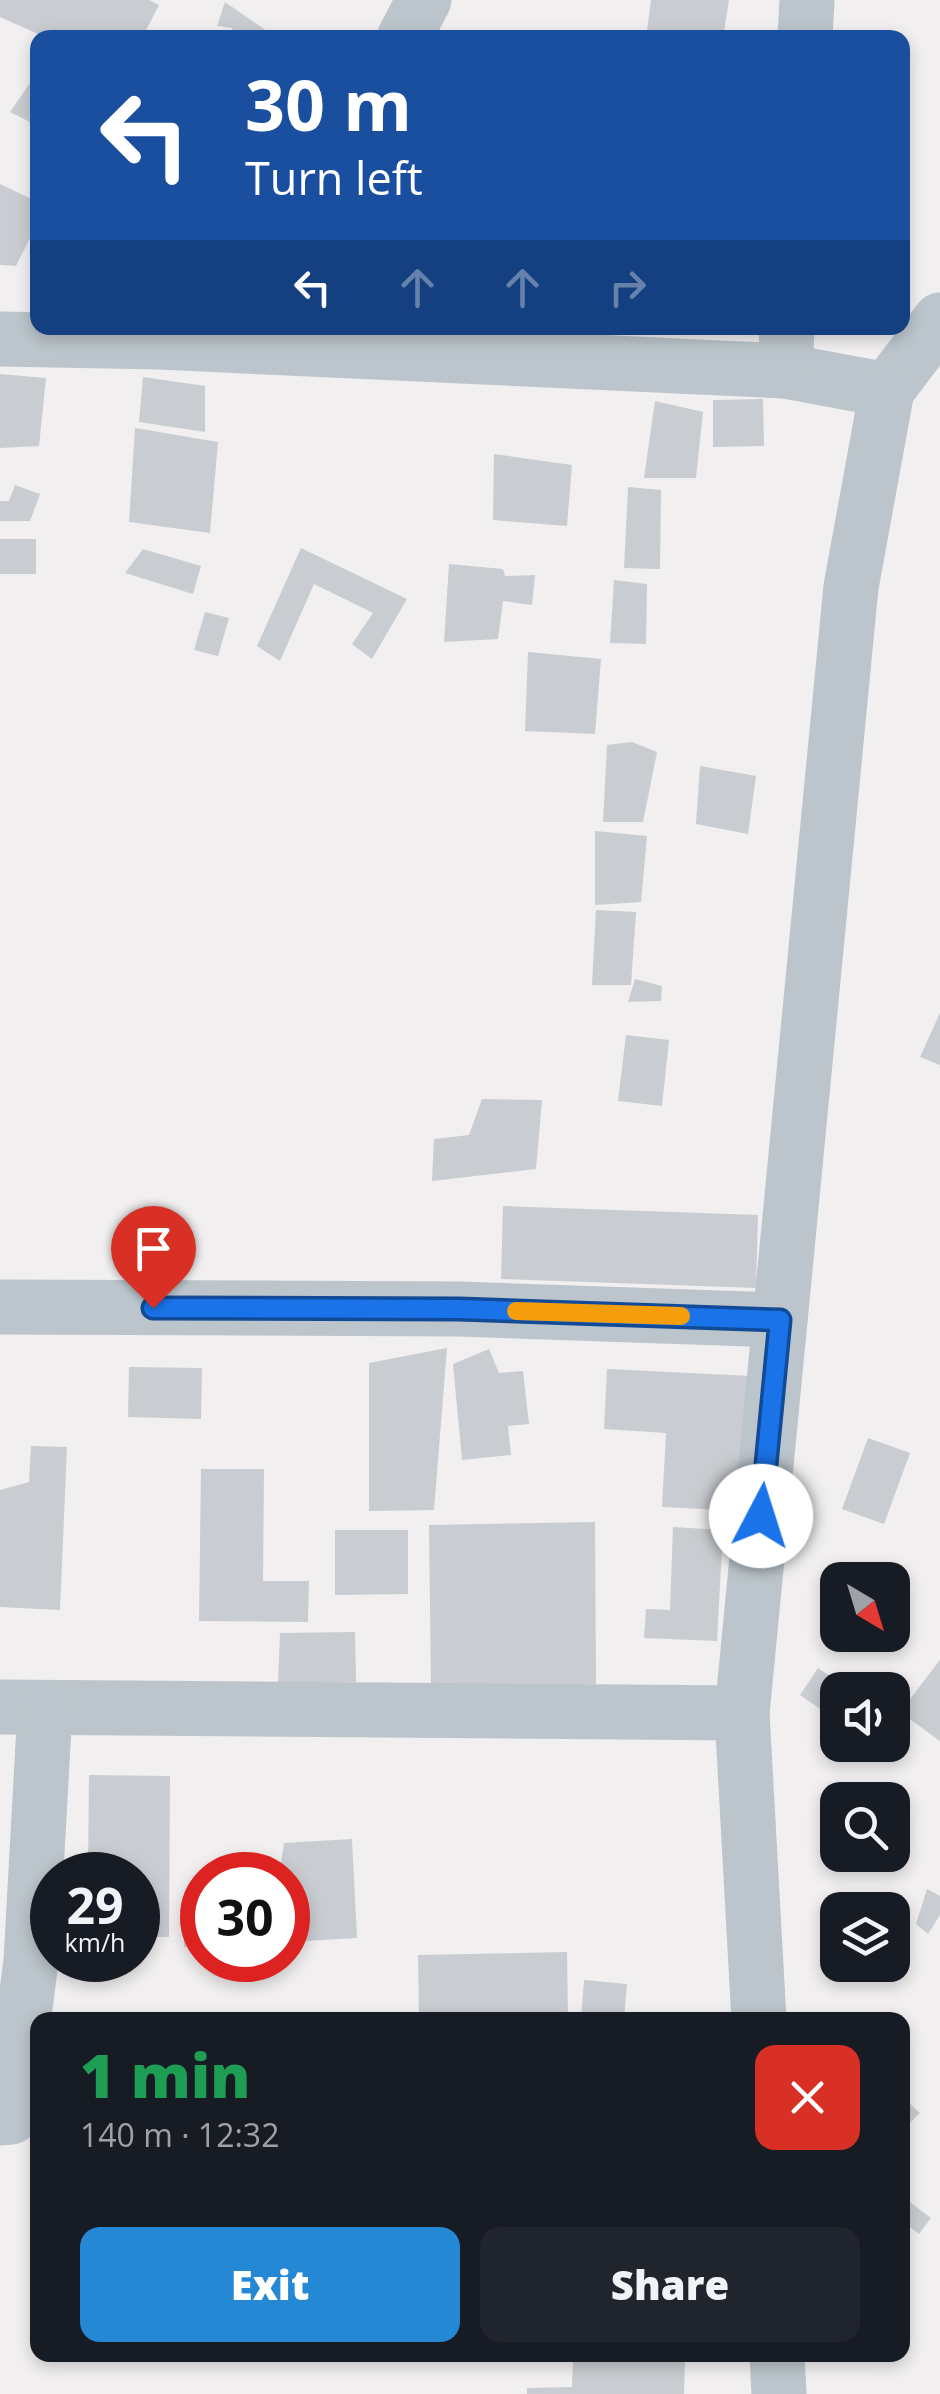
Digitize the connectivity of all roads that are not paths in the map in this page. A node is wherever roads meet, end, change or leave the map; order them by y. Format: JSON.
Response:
{"nodes":[{"id":1,"x":424,"y":0,"type":"edge"},
{"id":2,"x":807,"y":0,"type":"edge"},
{"id":3,"x":408,"y":30,"type":"edge"},
{"id":4,"x":805,"y":30,"type":"edge"},
{"id":5,"x":940,"y":320,"type":"edge"},
{"id":6,"x":260,"y":337,"type":"edge"},
{"id":7,"x":0,"y":339,"type":"edge"},
{"id":8,"x":786,"y":349,"type":"edge"},
{"id":9,"x":887,"y":390,"type":"junction"},
{"id":10,"x":0,"y":1307,"type":"edge"},
{"id":11,"x":780,"y":1320,"type":"junction"},
{"id":12,"x":22,"y":1708,"type":"edge"},
{"id":13,"x":742,"y":1713,"type":"junction"},
{"id":14,"x":759,"y":2012,"type":"edge"},
{"id":15,"x":0,"y":2118,"type":"edge"},
{"id":16,"x":778,"y":2362,"type":"edge"},
{"id":17,"x":780,"y":2394,"type":"edge"}],
"edges":[{"from":1,"to":3,"type":"street"},
{"from":2,"to":4,"type":"street"},
{"from":5,"to":9,"type":"street"},
{"from":6,"to":7,"type":"street"},
{"from":6,"to":8,"type":"street"},
{"from":8,"to":9,"type":"street"},
{"from":9,"to":11,"type":"street"},
{"from":10,"to":11,"type":"street"},
{"from":11,"to":13,"type":"street"},
{"from":12,"to":13,"type":"street"},
{"from":12,"to":15,"type":"street"},
{"from":13,"to":14,"type":"street"},
{"from":16,"to":17,"type":"street"}]}
